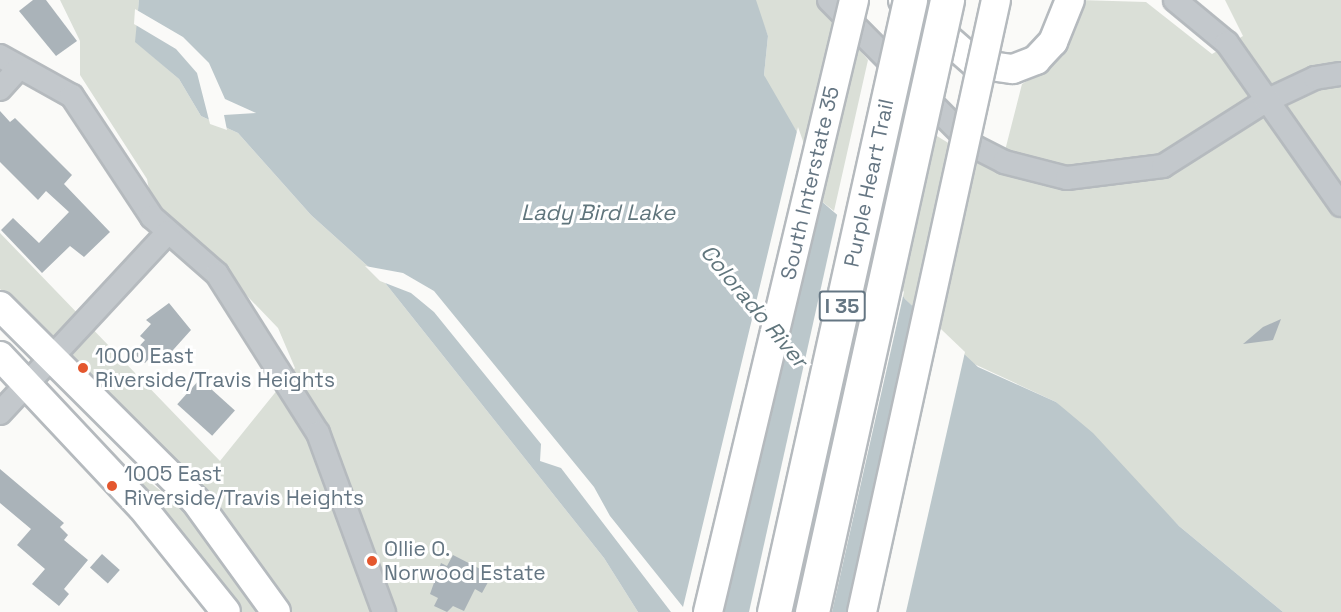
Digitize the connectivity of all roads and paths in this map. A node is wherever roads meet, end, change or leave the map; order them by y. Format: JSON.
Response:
{"nodes":[{"id":1,"x":829,"y":0,"type":"edge"},
{"id":2,"x":854,"y":0,"type":"edge"},
{"id":3,"x":903,"y":0,"type":"edge"},
{"id":4,"x":910,"y":0,"type":"edge"},
{"id":5,"x":947,"y":0,"type":"edge"},
{"id":6,"x":996,"y":0,"type":"edge"},
{"id":7,"x":1070,"y":0,"type":"edge"},
{"id":8,"x":1175,"y":0,"type":"edge"},
{"id":9,"x":8,"y":63,"type":"edge"},
{"id":10,"x":1341,"y":74,"type":"edge"},
{"id":11,"x":0,"y":90,"type":"edge"},
{"id":12,"x":1264,"y":102,"type":"junction"},
{"id":13,"x":1341,"y":206,"type":"edge"},
{"id":14,"x":168,"y":232,"type":"junction"},
{"id":15,"x":0,"y":306,"type":"edge"},
{"id":16,"x":0,"y":356,"type":"edge"},
{"id":17,"x":50,"y":356,"type":"junction"},
{"id":18,"x":27,"y":384,"type":"junction"},
{"id":19,"x":0,"y":413,"type":"edge"},
{"id":20,"x":226,"y":612,"type":"edge"},
{"id":21,"x":276,"y":612,"type":"edge"},
{"id":22,"x":384,"y":612,"type":"edge"},
{"id":23,"x":708,"y":612,"type":"edge"},
{"id":24,"x":774,"y":612,"type":"edge"},
{"id":25,"x":812,"y":612,"type":"edge"},
{"id":26,"x":862,"y":612,"type":"edge"}],
"edges":[{"from":1,"to":12,"type":"street"},
{"from":2,"to":23,"type":"main road","name":"South Interstate 35","bridge":true},
{"from":3,"to":7,"type":"main road"},
{"from":4,"to":24,"type":"highway","name":"Purple Heart Trail","number":"I 35","bridge":true},
{"from":5,"to":25,"type":"highway","name":"Purple Heart Trail","number":"I 35","bridge":true},
{"from":6,"to":26,"type":"main road","bridge":true},
{"from":8,"to":12,"type":"street"},
{"from":9,"to":11,"type":"street"},
{"from":9,"to":14,"type":"street"},
{"from":10,"to":12,"type":"street"},
{"from":12,"to":13,"type":"street"},
{"from":14,"to":17,"type":"street"},
{"from":14,"to":22,"type":"street"},
{"from":15,"to":17,"type":"main road"},
{"from":16,"to":18,"type":"main road"},
{"from":17,"to":18,"type":"street"},
{"from":17,"to":21,"type":"main road"},
{"from":18,"to":19,"type":"street"},
{"from":18,"to":20,"type":"main road"}]}
